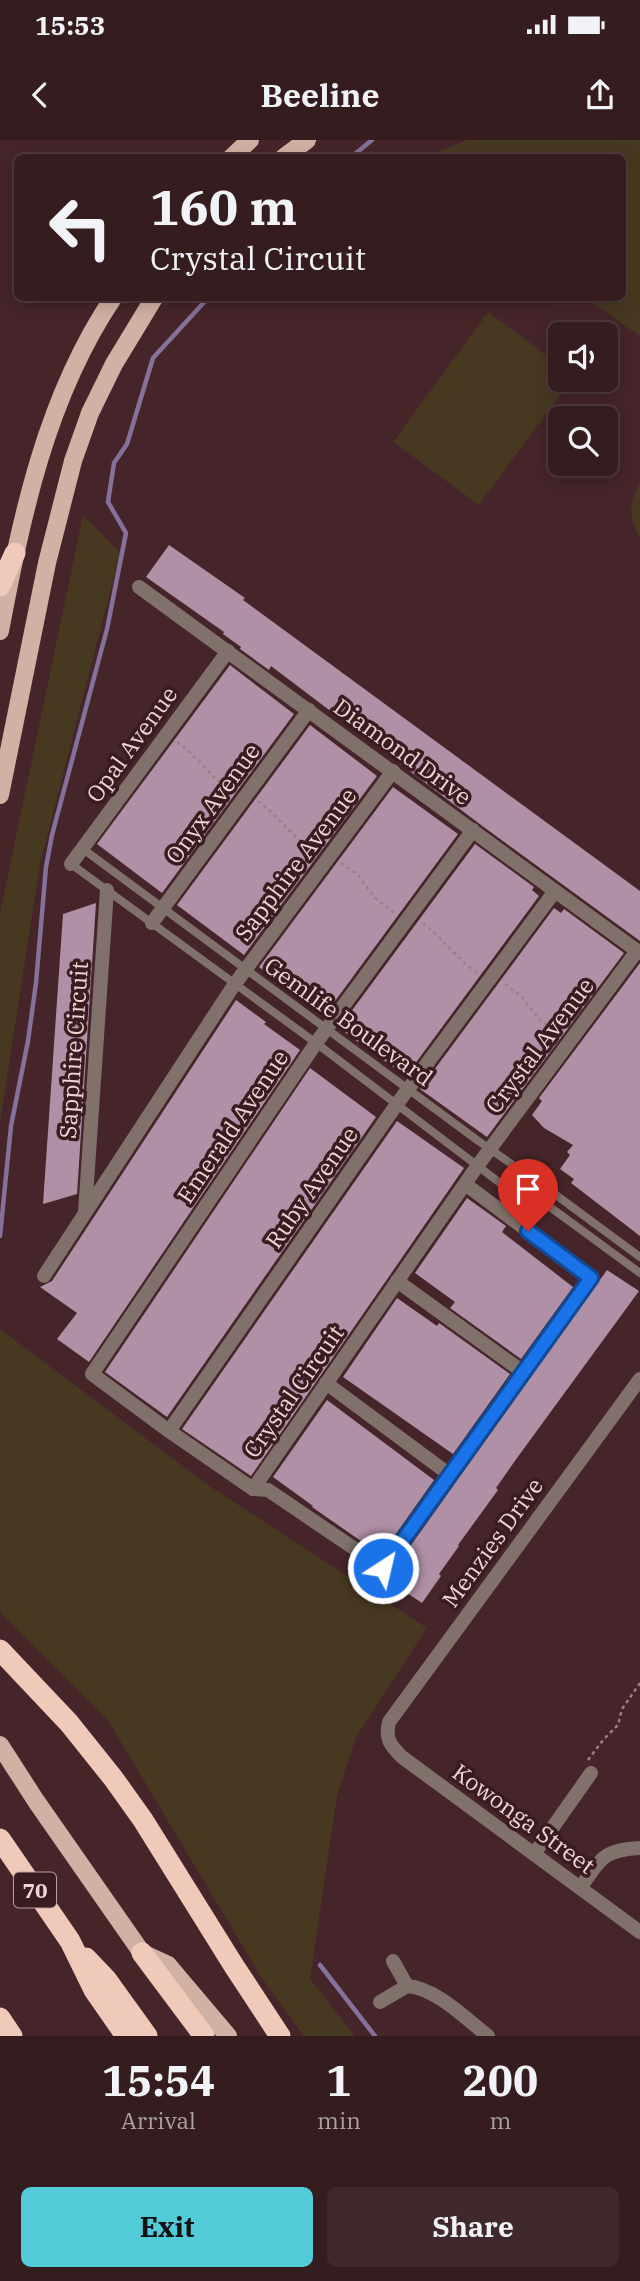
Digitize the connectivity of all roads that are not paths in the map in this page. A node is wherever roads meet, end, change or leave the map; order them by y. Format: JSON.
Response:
{"nodes":[{"id":1,"x":250,"y":140,"type":"edge"},
{"id":2,"x":307,"y":140,"type":"edge"},
{"id":3,"x":234,"y":154,"type":"edge"},
{"id":4,"x":288,"y":154,"type":"edge"},
{"id":5,"x":111,"y":301,"type":"edge"},
{"id":6,"x":152,"y":301,"type":"edge"},
{"id":7,"x":15,"y":553,"type":"junction"},
{"id":8,"x":0,"y":586,"type":"edge"},
{"id":9,"x":139,"y":587,"type":"dead end"},
{"id":10,"x":0,"y":631,"type":"edge"},
{"id":11,"x":228,"y":651,"type":"junction"},
{"id":12,"x":309,"y":710,"type":"junction"},
{"id":13,"x":393,"y":771,"type":"junction"},
{"id":14,"x":0,"y":795,"type":"edge"},
{"id":15,"x":472,"y":830,"type":"junction"},
{"id":16,"x":83,"y":849,"type":"junction"},
{"id":17,"x":71,"y":864,"type":"joint"},
{"id":18,"x":107,"y":890,"type":"junction"},
{"id":19,"x":555,"y":891,"type":"junction"},
{"id":20,"x":163,"y":908,"type":"junction"},
{"id":21,"x":152,"y":923,"type":"junction"},
{"id":22,"x":638,"y":952,"type":"edge"},
{"id":23,"x":245,"y":969,"type":"junction"},
{"id":24,"x":234,"y":985,"type":"junction"},
{"id":25,"x":327,"y":1029,"type":"junction"},
{"id":26,"x":316,"y":1043,"type":"junction"},
{"id":27,"x":408,"y":1089,"type":"junction"},
{"id":28,"x":397,"y":1104,"type":"junction"},
{"id":29,"x":490,"y":1149,"type":"junction"},
{"id":30,"x":478,"y":1165,"type":"junction"},
{"id":31,"x":526,"y":1174,"type":"junction"},
{"id":32,"x":537,"y":1181,"type":"junction"},
{"id":33,"x":465,"y":1184,"type":"junction"},
{"id":34,"x":512,"y":1192,"type":"junction"},
{"id":35,"x":535,"y":1196,"type":"junction"},
{"id":36,"x":85,"y":1213,"type":"junction"},
{"id":37,"x":640,"y":1257,"type":"edge"},
{"id":38,"x":640,"y":1273,"type":"edge"},
{"id":39,"x":44,"y":1276,"type":"dead end"},
{"id":40,"x":397,"y":1281,"type":"junction"},
{"id":41,"x":523,"y":1372,"type":"junction"},
{"id":42,"x":640,"y":1379,"type":"edge"},
{"id":43,"x":326,"y":1383,"type":"junction"},
{"id":44,"x":169,"y":1431,"type":"junction"},
{"id":45,"x":450,"y":1475,"type":"junction"},
{"id":46,"x":253,"y":1489,"type":"junction"},
{"id":47,"x":0,"y":1650,"type":"edge"},
{"id":48,"x":386,"y":1735,"type":"joint"},
{"id":49,"x":0,"y":1745,"type":"edge"},
{"id":50,"x":591,"y":1773,"type":"dead end"},
{"id":51,"x":0,"y":1839,"type":"edge"},
{"id":52,"x":640,"y":1848,"type":"edge"},
{"id":53,"x":534,"y":1853,"type":"junction"},
{"id":54,"x":580,"y":1888,"type":"junction"},
{"id":55,"x":640,"y":1932,"type":"edge"},
{"id":56,"x":70,"y":1941,"type":"junction"},
{"id":57,"x":142,"y":1953,"type":"junction"},
{"id":58,"x":393,"y":1961,"type":"dead end"},
{"id":59,"x":407,"y":1986,"type":"junction"},
{"id":60,"x":380,"y":2003,"type":"dead end"},
{"id":61,"x":0,"y":2018,"type":"edge"},
{"id":62,"x":12,"y":2036,"type":"edge"},
{"id":63,"x":126,"y":2036,"type":"edge"},
{"id":64,"x":147,"y":2036,"type":"edge"},
{"id":65,"x":204,"y":2036,"type":"edge"},
{"id":66,"x":228,"y":2036,"type":"edge"},
{"id":67,"x":280,"y":2036,"type":"edge"},
{"id":68,"x":488,"y":2036,"type":"edge"}],
"edges":[{"from":1,"to":3,"type":"main road"},
{"from":2,"to":4,"type":"main road"},
{"from":5,"to":7,"type":"main road"},
{"from":6,"to":14,"type":"main road"},
{"from":7,"to":8,"type":"highway"},
{"from":7,"to":10,"type":"main road"},
{"from":9,"to":11,"type":"street","name":"Diamond Drive"},
{"from":11,"to":12,"type":"street","name":"Diamond Drive"},
{"from":11,"to":16,"type":"street","name":"Opal Avenue"},
{"from":12,"to":13,"type":"street","name":"Diamond Drive"},
{"from":12,"to":20,"type":"street","name":"Onyx Avenue"},
{"from":13,"to":15,"type":"street","name":"Diamond Drive"},
{"from":13,"to":23,"type":"street","name":"Sapphire Avenue"},
{"from":15,"to":19,"type":"street","name":"Diamond Drive"},
{"from":15,"to":25,"type":"street","name":"Emerald Avenue"},
{"from":16,"to":17,"type":"street","name":"Opal Avenue"},
{"from":16,"to":20,"type":"lane","name":"Gemlife Boulevard"},
{"from":17,"to":18,"type":"lane","name":"Gemlife Boulevard"},
{"from":18,"to":21,"type":"lane","name":"Gemlife Boulevard"},
{"from":18,"to":36,"type":"street","name":"Sapphire Circuit"},
{"from":19,"to":22,"type":"street","name":"Diamond Drive"},
{"from":19,"to":27,"type":"street","name":"Ruby Avenue"},
{"from":20,"to":21,"type":"street","name":"Onyx Avenue"},
{"from":20,"to":23,"type":"lane","name":"Gemlife Boulevard"},
{"from":21,"to":24,"type":"lane","name":"Gemlife Boulevard"},
{"from":22,"to":29,"type":"street","name":"Crystal Avenue"},
{"from":23,"to":24,"type":"street","name":"Sapphire Avenue"},
{"from":23,"to":25,"type":"lane","name":"Gemlife Boulevard"},
{"from":24,"to":26,"type":"lane","name":"Gemlife Boulevard"},
{"from":24,"to":36,"type":"street","name":"Sapphire Circuit"},
{"from":25,"to":26,"type":"street","name":"Emerald Avenue"},
{"from":25,"to":27,"type":"lane","name":"Gemlife Boulevard"},
{"from":26,"to":28,"type":"lane","name":"Gemlife Boulevard"},
{"from":26,"to":44,"type":"street","name":"Emerald Avenue"},
{"from":27,"to":28,"type":"street","name":"Ruby Avenue"},
{"from":27,"to":29,"type":"lane","name":"Gemlife Boulevard"},
{"from":28,"to":30,"type":"lane","name":"Gemlife Boulevard"},
{"from":28,"to":44,"type":"street","name":"Ruby Avenue"},
{"from":29,"to":30,"type":"street","name":"Crystal Avenue"},
{"from":29,"to":31,"type":"lane","name":"Gemlife Boulevard"},
{"from":30,"to":33,"type":"street","name":"Crystal Circuit"},
{"from":30,"to":34,"type":"lane","name":"Gemlife Boulevard"},
{"from":31,"to":32,"type":"lane"},
{"from":31,"to":34,"type":"lane"},
{"from":32,"to":35,"type":"lane"},
{"from":32,"to":37,"type":"lane"},
{"from":33,"to":40,"type":"street","name":"Crystal Circuit"},
{"from":33,"to":41,"type":"street","name":"Crystal Circuit"},
{"from":34,"to":35,"type":"lane"},
{"from":35,"to":38,"type":"lane"},
{"from":36,"to":39,"type":"street","name":"Sapphire Circuit"},
{"from":40,"to":41,"type":"street"},
{"from":40,"to":43,"type":"street","name":"Crystal Circuit"},
{"from":41,"to":45,"type":"street","name":"Crystal Circuit"},
{"from":42,"to":48,"type":"street","name":"Menzies Drive"},
{"from":43,"to":45,"type":"street"},
{"from":43,"to":46,"type":"street","name":"Crystal Circuit"},
{"from":44,"to":46,"type":"street"},
{"from":45,"to":46,"type":"street","name":"Crystal Circuit"},
{"from":47,"to":67,"type":"highway"},
{"from":48,"to":53,"type":"street","name":"Kowonga Street"},
{"from":49,"to":57,"type":"main road"},
{"from":50,"to":53,"type":"street"},
{"from":51,"to":56,"type":"highway","number":"70"},
{"from":52,"to":54,"type":"street"},
{"from":53,"to":54,"type":"street","name":"Kowonga Street"},
{"from":54,"to":55,"type":"street","name":"Kowonga Street"},
{"from":56,"to":63,"type":"highway","number":"70"},
{"from":56,"to":64,"type":"highway","number":"70"},
{"from":57,"to":65,"type":"highway"},
{"from":57,"to":66,"type":"main road"},
{"from":58,"to":59,"type":"street"},
{"from":59,"to":60,"type":"street"},
{"from":59,"to":68,"type":"street"},
{"from":61,"to":62,"type":"highway"}]}
